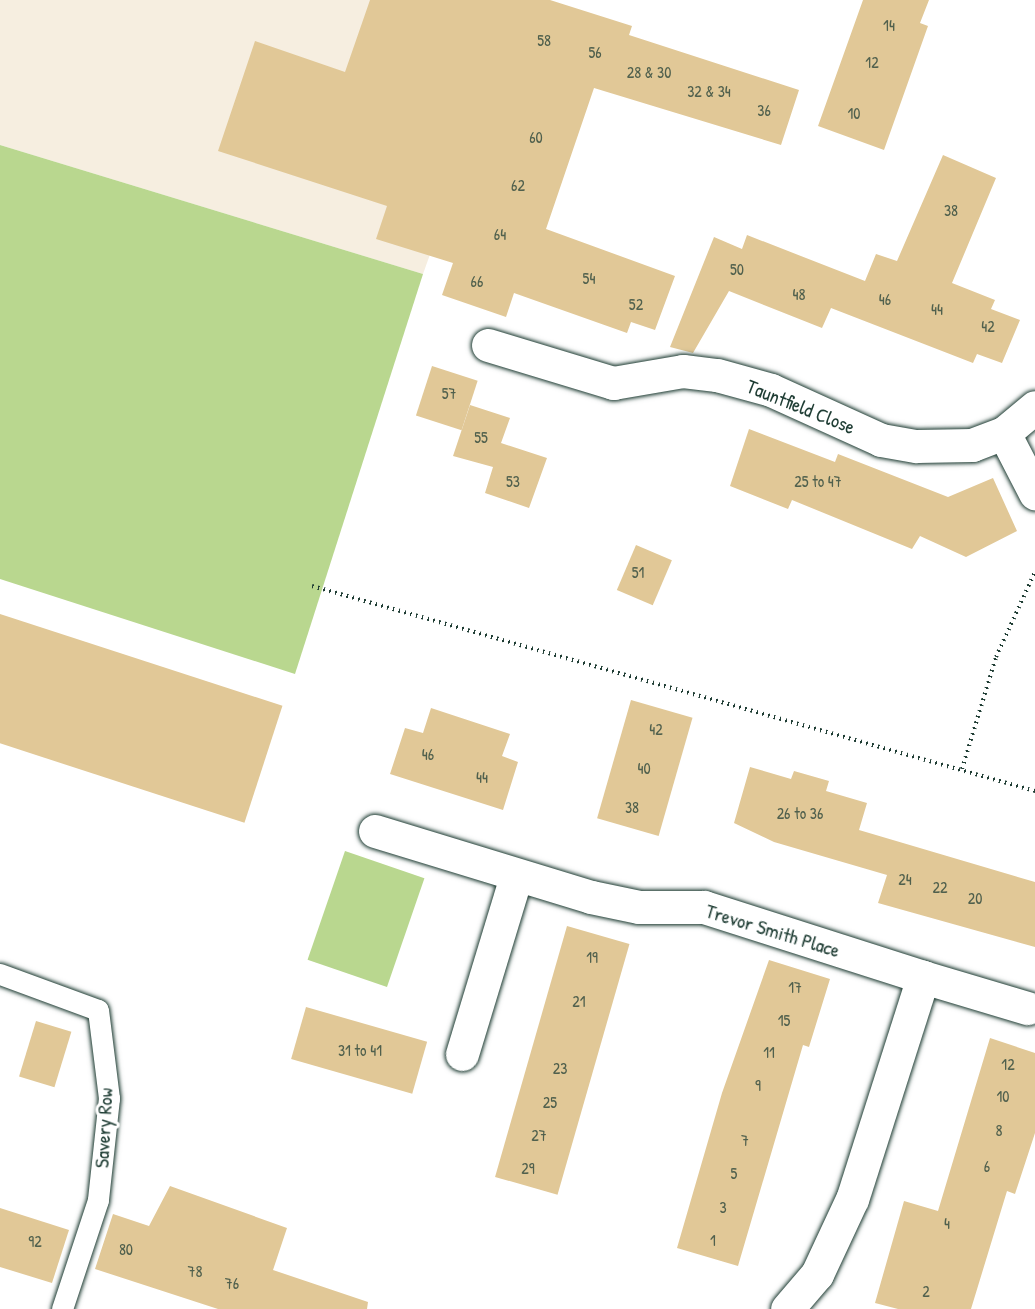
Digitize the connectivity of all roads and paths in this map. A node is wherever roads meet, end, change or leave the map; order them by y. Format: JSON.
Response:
{"nodes":[{"id":1,"x":488,"y":345,"type":"dead end"},
{"id":2,"x":1035,"y":407,"type":"edge"},
{"id":3,"x":1004,"y":433,"type":"junction"},
{"id":4,"x":1035,"y":493,"type":"edge"},
{"id":5,"x":1035,"y":572,"type":"edge"},
{"id":6,"x":312,"y":586,"type":"dead end"},
{"id":7,"x":962,"y":769,"type":"junction"},
{"id":8,"x":1035,"y":791,"type":"edge"},
{"id":9,"x":375,"y":831,"type":"dead end"},
{"id":10,"x":516,"y":876,"type":"junction"},
{"id":11,"x":0,"y":974,"type":"edge"},
{"id":12,"x":922,"y":977,"type":"junction"},
{"id":13,"x":1027,"y":1008,"type":"dead end"},
{"id":14,"x":462,"y":1054,"type":"dead end"},
{"id":15,"x":62,"y":1309,"type":"edge"},
{"id":16,"x":788,"y":1309,"type":"edge"}],
"edges":[{"from":1,"to":3,"type":"street","name":"Tauntfield Close"},
{"from":2,"to":3,"type":"street","name":"Tauntfield Close"},
{"from":3,"to":4,"type":"street"},
{"from":5,"to":7,"type":"path"},
{"from":6,"to":7,"type":"path"},
{"from":7,"to":8,"type":"path"},
{"from":9,"to":10,"type":"street","name":"Trevor Smith Place"},
{"from":10,"to":12,"type":"street","name":"Trevor Smith Place"},
{"from":10,"to":14,"type":"street"},
{"from":11,"to":15,"type":"lane","name":"Savery Row"},
{"from":12,"to":13,"type":"street","name":"Trevor Smith Place"},
{"from":12,"to":16,"type":"street"}]}
